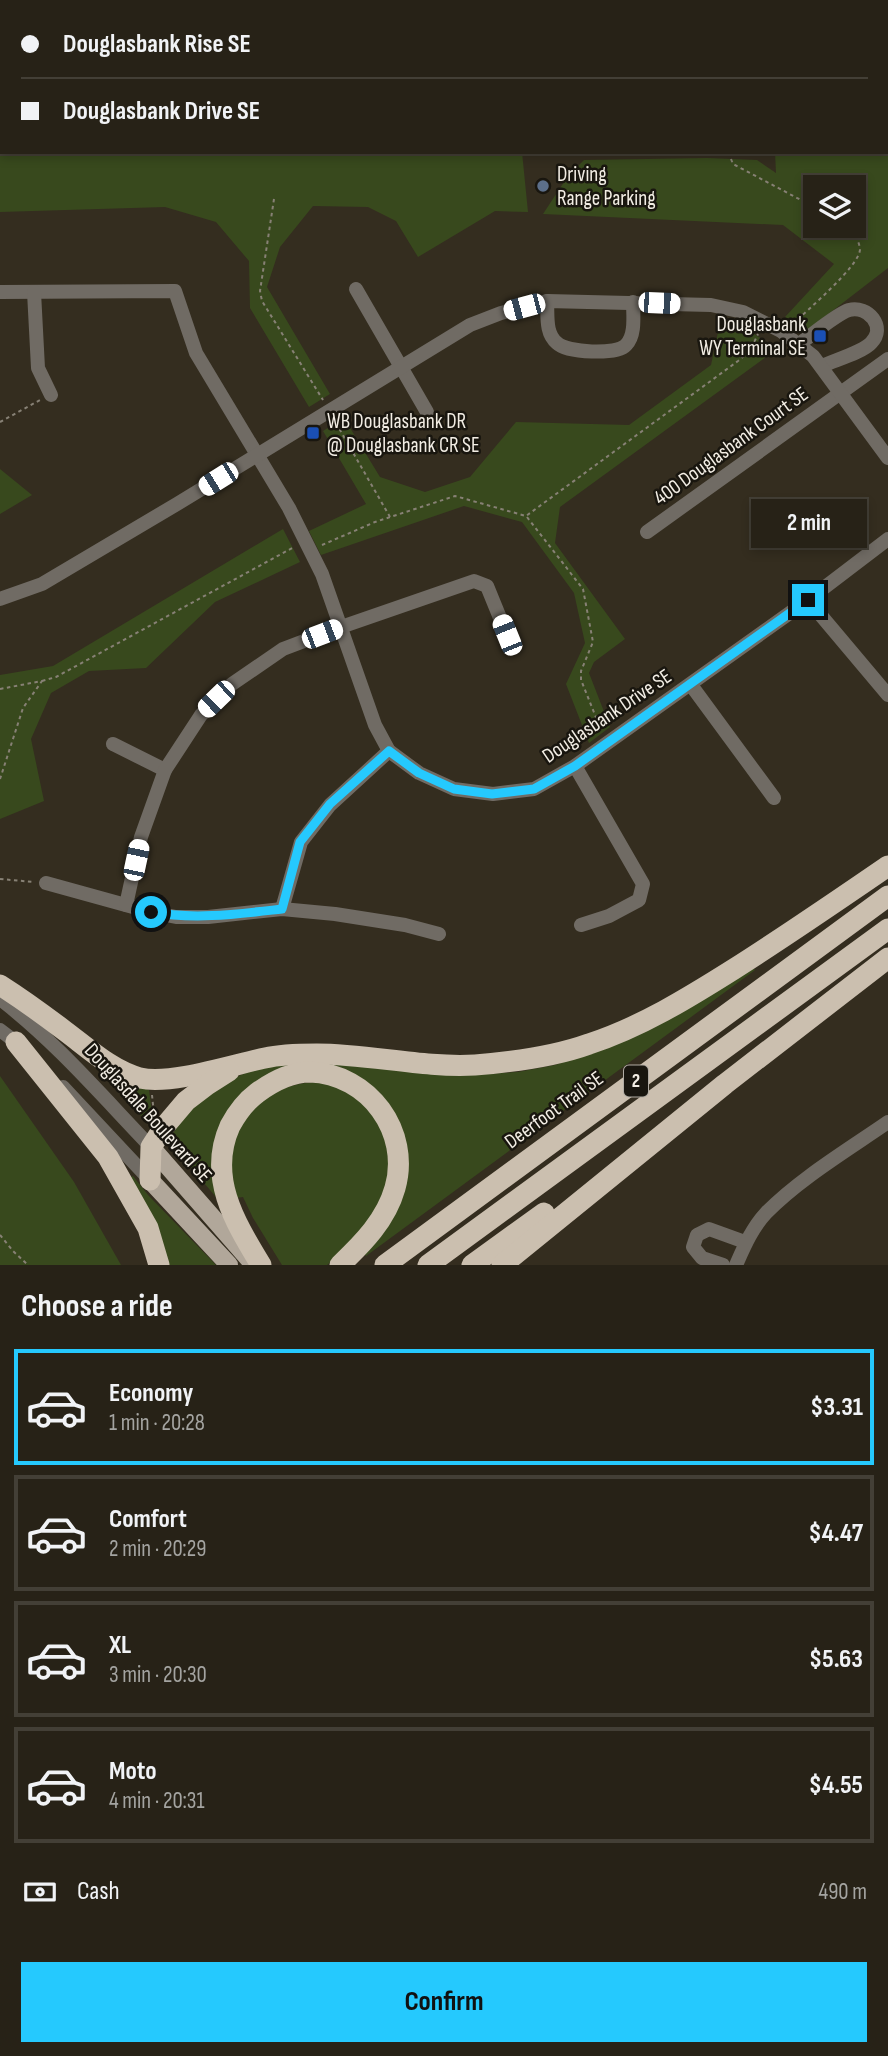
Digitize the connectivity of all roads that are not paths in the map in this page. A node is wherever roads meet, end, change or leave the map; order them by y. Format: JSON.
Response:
{"nodes":[{"id":1,"x":356,"y":289,"type":"dead end"},
{"id":2,"x":0,"y":292,"type":"edge"},
{"id":3,"x":34,"y":292,"type":"junction"},
{"id":4,"x":547,"y":301,"type":"junction"},
{"id":5,"x":632,"y":302,"type":"junction"},
{"id":6,"x":799,"y":344,"type":"junction"},
{"id":7,"x":888,"y":359,"type":"edge"},
{"id":8,"x":822,"y":366,"type":"junction"},
{"id":9,"x":400,"y":367,"type":"junction"},
{"id":10,"x":839,"y":393,"type":"junction"},
{"id":11,"x":51,"y":395,"type":"road end"},
{"id":12,"x":427,"y":412,"type":"dead end"},
{"id":13,"x":257,"y":454,"type":"junction"},
{"id":14,"x":888,"y":458,"type":"edge"},
{"id":15,"x":647,"y":532,"type":"dead end"},
{"id":16,"x":888,"y":539,"type":"edge"},
{"id":17,"x":0,"y":599,"type":"edge"},
{"id":18,"x":808,"y":600,"type":"junction"},
{"id":19,"x":341,"y":626,"type":"junction"},
{"id":20,"x":507,"y":635,"type":"dead end"},
{"id":21,"x":691,"y":685,"type":"junction"},
{"id":22,"x":888,"y":695,"type":"edge"},
{"id":23,"x":113,"y":744,"type":"dead end"},
{"id":24,"x":389,"y":751,"type":"junction"},
{"id":25,"x":575,"y":766,"type":"junction"},
{"id":26,"x":165,"y":770,"type":"junction"},
{"id":27,"x":774,"y":798,"type":"dead end"},
{"id":28,"x":888,"y":866,"type":"edge"},
{"id":29,"x":46,"y":883,"type":"road end"},
{"id":30,"x":888,"y":896,"type":"edge"},
{"id":31,"x":126,"y":905,"type":"junction"},
{"id":32,"x":282,"y":909,"type":"junction"},
{"id":33,"x":581,"y":925,"type":"dead end"},
{"id":34,"x":888,"y":929,"type":"edge"},
{"id":35,"x":439,"y":934,"type":"dead end"},
{"id":36,"x":888,"y":958,"type":"edge"},
{"id":37,"x":0,"y":985,"type":"edge"},
{"id":38,"x":0,"y":999,"type":"edge"},
{"id":39,"x":8,"y":1036,"type":"edge"},
{"id":40,"x":246,"y":1063,"type":"junction"},
{"id":41,"x":725,"y":1084,"type":"junction"},
{"id":42,"x":888,"y":1122,"type":"edge"},
{"id":43,"x":151,"y":1147,"type":"junction"},
{"id":44,"x":150,"y":1180,"type":"junction"},
{"id":45,"x":746,"y":1242,"type":"junction"},
{"id":46,"x":159,"y":1265,"type":"edge"},
{"id":47,"x":229,"y":1265,"type":"edge"},
{"id":48,"x":254,"y":1265,"type":"edge"},
{"id":49,"x":261,"y":1265,"type":"edge"},
{"id":50,"x":340,"y":1265,"type":"edge"},
{"id":51,"x":384,"y":1265,"type":"edge"},
{"id":52,"x":428,"y":1265,"type":"edge"},
{"id":53,"x":472,"y":1265,"type":"edge"},
{"id":54,"x":502,"y":1265,"type":"edge"},
{"id":55,"x":723,"y":1265,"type":"edge"},
{"id":56,"x":736,"y":1265,"type":"edge"}],
"edges":[{"from":1,"to":9,"type":"street"},
{"from":2,"to":3,"type":"street"},
{"from":3,"to":11,"type":"street"},
{"from":3,"to":13,"type":"street","name":"Douglasbank Drive SE"},
{"from":4,"to":5,"type":"street"},
{"from":4,"to":5,"type":"street"},
{"from":4,"to":9,"type":"street"},
{"from":5,"to":6,"type":"street"},
{"from":6,"to":8,"type":"street"},
{"from":6,"to":8,"type":"street"},
{"from":7,"to":10,"type":"street","name":"400 Douglasbank Court SE"},
{"from":8,"to":10,"type":"street"},
{"from":9,"to":12,"type":"street"},
{"from":9,"to":13,"type":"street"},
{"from":10,"to":14,"type":"street"},
{"from":10,"to":15,"type":"street","name":"400 Douglasbank Court SE"},
{"from":13,"to":17,"type":"street"},
{"from":13,"to":19,"type":"street","name":"Douglasbank Drive SE"},
{"from":16,"to":18,"type":"street","name":"Douglasbank Drive SE"},
{"from":18,"to":21,"type":"street","name":"Douglasbank Drive SE"},
{"from":18,"to":22,"type":"street"},
{"from":19,"to":20,"type":"street"},
{"from":19,"to":24,"type":"street","name":"Douglasbank Drive SE"},
{"from":19,"to":26,"type":"street"},
{"from":21,"to":25,"type":"street","name":"Douglasbank Drive SE"},
{"from":21,"to":27,"type":"street"},
{"from":23,"to":26,"type":"street"},
{"from":24,"to":25,"type":"street","name":"Douglasbank Drive SE"},
{"from":24,"to":32,"type":"street"},
{"from":25,"to":33,"type":"street"},
{"from":26,"to":31,"type":"street"},
{"from":28,"to":40,"type":"highway"},
{"from":29,"to":31,"type":"street"},
{"from":30,"to":51,"type":"highway","name":"Deerfoot Trail SE","number":"2"},
{"from":31,"to":32,"type":"street"},
{"from":32,"to":35,"type":"street"},
{"from":34,"to":52,"type":"highway","number":"2"},
{"from":36,"to":41,"type":"highway"},
{"from":37,"to":40,"type":"highway"},
{"from":38,"to":43,"type":"street","name":"Douglasdale Boulevard SE"},
{"from":39,"to":44,"type":"street","name":"Douglasdale Boulevard SE"},
{"from":39,"to":46,"type":"highway"},
{"from":40,"to":43,"type":"highway"},
{"from":41,"to":53,"type":"highway"},
{"from":41,"to":54,"type":"highway"},
{"from":42,"to":45,"type":"street"},
{"from":43,"to":44,"type":"highway"},
{"from":43,"to":48,"type":"main road","name":"Douglasdale Boulevard SE"},
{"from":44,"to":47,"type":"main road","name":"Douglasdale Boulevard SE"},
{"from":45,"to":55,"type":"street"},
{"from":45,"to":56,"type":"street"},
{"from":49,"to":50,"type":"highway"}]}
